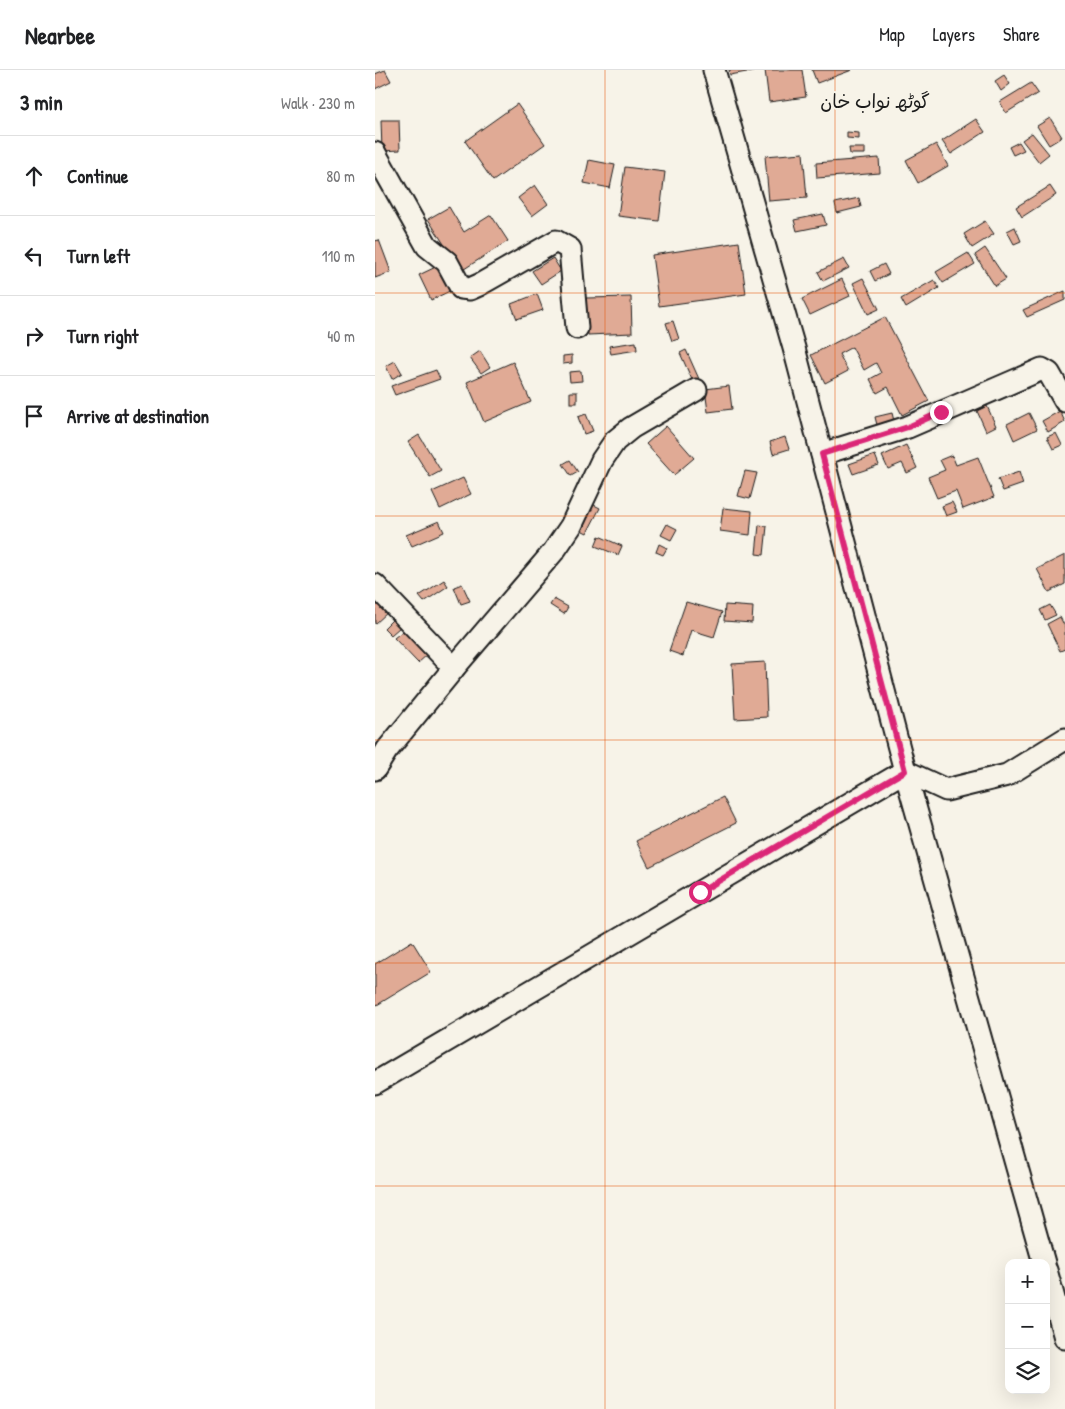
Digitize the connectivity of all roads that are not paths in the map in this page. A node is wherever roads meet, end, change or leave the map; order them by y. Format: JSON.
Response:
{"nodes":[{"id":1,"x":714,"y":70,"type":"edge"},
{"id":2,"x":375,"y":153,"type":"edge"},
{"id":3,"x":577,"y":328,"type":"dead end"},
{"id":4,"x":696,"y":390,"type":"dead end"},
{"id":5,"x":1065,"y":401,"type":"edge"},
{"id":6,"x":822,"y":454,"type":"junction"},
{"id":7,"x":375,"y":585,"type":"edge"},
{"id":8,"x":454,"y":668,"type":"junction"},
{"id":9,"x":1065,"y":739,"type":"edge"},
{"id":10,"x":375,"y":769,"type":"edge"},
{"id":11,"x":905,"y":771,"type":"junction"},
{"id":12,"x":375,"y":1083,"type":"edge"},
{"id":13,"x":1043,"y":1259,"type":"edge"},
{"id":14,"x":1054,"y":1282,"type":"edge"},
{"id":15,"x":1065,"y":1338,"type":"edge"}],
"edges":[{"from":1,"to":6,"type":"street"},
{"from":2,"to":3,"type":"street"},
{"from":4,"to":8,"type":"street"},
{"from":5,"to":6,"type":"street"},
{"from":6,"to":11,"type":"street"},
{"from":7,"to":8,"type":"street"},
{"from":8,"to":10,"type":"street"},
{"from":9,"to":11,"type":"street"},
{"from":11,"to":12,"type":"street"},
{"from":11,"to":13,"type":"street"},
{"from":14,"to":15,"type":"street"}]}
